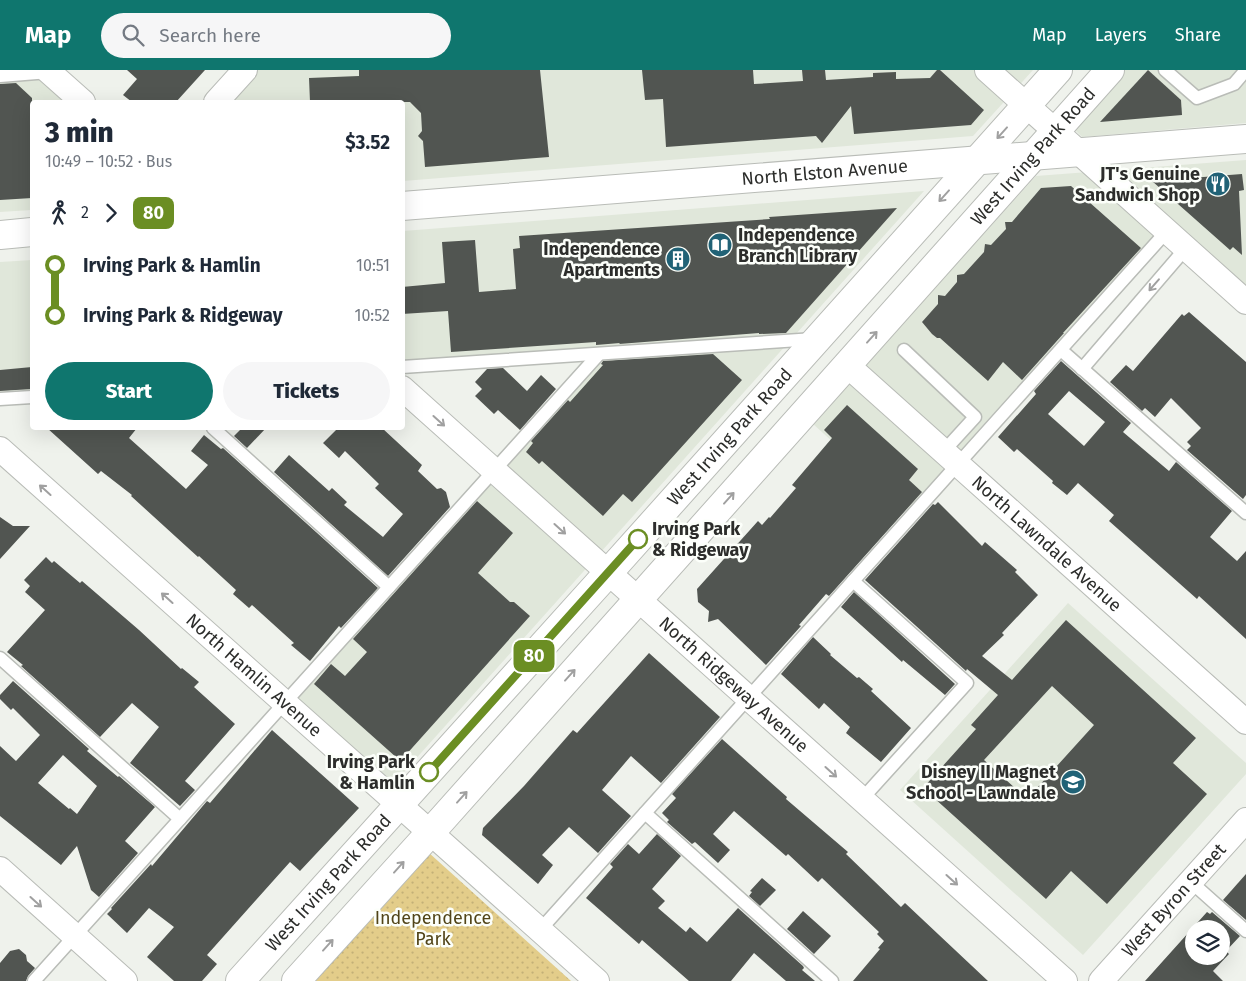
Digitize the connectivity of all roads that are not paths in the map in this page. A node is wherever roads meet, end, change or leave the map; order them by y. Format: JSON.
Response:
{"nodes":[{"id":1,"x":245,"y":70,"type":"edge"},
{"id":2,"x":987,"y":70,"type":"edge"},
{"id":3,"x":1058,"y":70,"type":"edge"},
{"id":4,"x":1110,"y":70,"type":"edge"},
{"id":5,"x":1165,"y":70,"type":"edge"},
{"id":6,"x":1246,"y":70,"type":"edge"},
{"id":7,"x":48,"y":71,"type":"edge"},
{"id":8,"x":0,"y":76,"type":"edge"},
{"id":9,"x":81,"y":100,"type":"edge"},
{"id":10,"x":218,"y":100,"type":"edge"},
{"id":11,"x":1027,"y":105,"type":"junction"},
{"id":12,"x":1056,"y":131,"type":"junction"},
{"id":13,"x":1246,"y":138,"type":"edge"},
{"id":14,"x":1079,"y":152,"type":"junction"},
{"id":15,"x":1036,"y":154,"type":"junction"},
{"id":16,"x":977,"y":160,"type":"junction"},
{"id":17,"x":405,"y":206,"type":"edge"},
{"id":18,"x":1167,"y":231,"type":"junction"},
{"id":19,"x":30,"y":232,"type":"edge"},
{"id":20,"x":0,"y":235,"type":"edge"},
{"id":21,"x":1186,"y":248,"type":"junction"},
{"id":22,"x":1245,"y":299,"type":"edge"},
{"id":23,"x":817,"y":339,"type":"junction"},
{"id":24,"x":904,"y":350,"type":"dead end"},
{"id":25,"x":1061,"y":350,"type":"junction"},
{"id":26,"x":599,"y":354,"type":"junction"},
{"id":27,"x":847,"y":365,"type":"junction"},
{"id":28,"x":405,"y":367,"type":"edge"},
{"id":29,"x":1082,"y":369,"type":"junction"},
{"id":30,"x":405,"y":391,"type":"edge"},
{"id":31,"x":30,"y":397,"type":"edge"},
{"id":32,"x":0,"y":399,"type":"edge"},
{"id":33,"x":215,"y":430,"type":"edge"},
{"id":34,"x":0,"y":449,"type":"edge"},
{"id":35,"x":951,"y":458,"type":"junction"},
{"id":36,"x":494,"y":470,"type":"junction"},
{"id":37,"x":1246,"y":513,"type":"edge"},
{"id":38,"x":608,"y":573,"type":"junction"},
{"id":39,"x":853,"y":581,"type":"junction"},
{"id":40,"x":389,"y":587,"type":"junction"},
{"id":41,"x":638,"y":599,"type":"junction"},
{"id":42,"x":0,"y":658,"type":"edge"},
{"id":43,"x":748,"y":698,"type":"junction"},
{"id":44,"x":284,"y":703,"type":"junction"},
{"id":45,"x":1246,"y":722,"type":"edge"},
{"id":46,"x":862,"y":799,"type":"junction"},
{"id":47,"x":399,"y":806,"type":"junction"},
{"id":48,"x":645,"y":813,"type":"junction"},
{"id":49,"x":180,"y":819,"type":"junction"},
{"id":50,"x":1246,"y":820,"type":"edge"},
{"id":51,"x":430,"y":833,"type":"junction"},
{"id":52,"x":0,"y":869,"type":"edge"},
{"id":53,"x":1190,"y":882,"type":"junction"},
{"id":54,"x":540,"y":930,"type":"junction"},
{"id":55,"x":1246,"y":931,"type":"edge"},
{"id":56,"x":75,"y":936,"type":"junction"},
{"id":57,"x":34,"y":981,"type":"edge"},
{"id":58,"x":125,"y":981,"type":"edge"},
{"id":59,"x":240,"y":981,"type":"edge"},
{"id":60,"x":296,"y":981,"type":"edge"},
{"id":61,"x":597,"y":981,"type":"edge"},
{"id":62,"x":832,"y":981,"type":"edge"},
{"id":63,"x":1065,"y":981,"type":"edge"},
{"id":64,"x":1101,"y":981,"type":"edge"}],
"edges":[{"from":1,"to":10,"type":"street"},
{"from":2,"to":11,"type":"street"},
{"from":3,"to":11,"type":"main road","name":"West Irving Park Road"},
{"from":4,"to":12,"type":"main road","name":"West Irving Park Road"},
{"from":5,"to":6,"type":"lane"},
{"from":7,"to":8,"type":"lane"},
{"from":7,"to":9,"type":"street"},
{"from":11,"to":12,"type":"street"},
{"from":11,"to":16,"type":"main road","name":"West Irving Park Road","one_way":true},
{"from":12,"to":14,"type":"street"},
{"from":12,"to":15,"type":"main road","name":"West Irving Park Road"},
{"from":13,"to":14,"type":"main road","name":"North Elston Avenue"},
{"from":14,"to":15,"type":"main road","name":"North Elston Avenue"},
{"from":14,"to":18,"type":"street"},
{"from":15,"to":16,"type":"main road","name":"North Elston Avenue"},
{"from":27,"to":15,"type":"main road","name":"West Irving Park Road","one_way":true},
{"from":16,"to":17,"type":"main road","name":"North Elston Avenue"},
{"from":16,"to":23,"type":"main road","name":"West Irving Park Road","one_way":true},
{"from":18,"to":21,"type":"street"},
{"from":18,"to":25,"type":"lane"},
{"from":19,"to":20,"type":"main road"},
{"from":21,"to":22,"type":"street"},
{"from":21,"to":29,"type":"lane","one_way":true},
{"from":23,"to":26,"type":"lane"},
{"from":23,"to":38,"type":"main road","name":"West Irving Park Road"},
{"from":24,"to":35,"type":"lane"},
{"from":25,"to":29,"type":"lane"},
{"from":25,"to":35,"type":"lane"},
{"from":26,"to":28,"type":"lane"},
{"from":26,"to":36,"type":"lane"},
{"from":27,"to":35,"type":"street","name":"North Lawndale Avenue"},
{"from":41,"to":27,"type":"main road","name":"West Irving Park Road","one_way":true},
{"from":29,"to":37,"type":"lane"},
{"from":30,"to":36,"type":"street","name":"North Ridgeway Avenue","one_way":true},
{"from":31,"to":32,"type":"lane"},
{"from":33,"to":40,"type":"lane"},
{"from":44,"to":34,"type":"street","name":"North Hamlin Avenue","one_way":true},
{"from":35,"to":39,"type":"lane"},
{"from":35,"to":45,"type":"street","name":"North Lawndale Avenue"},
{"from":36,"to":38,"type":"street","name":"North Ridgeway Avenue","one_way":true},
{"from":36,"to":40,"type":"lane"},
{"from":38,"to":41,"type":"street","name":"North Ridgeway Avenue"},
{"from":38,"to":47,"type":"main road","name":"West Irving Park Road"},
{"from":39,"to":43,"type":"lane"},
{"from":39,"to":46,"type":"lane"},
{"from":40,"to":44,"type":"lane"},
{"from":41,"to":43,"type":"street","name":"North Ridgeway Avenue"},
{"from":51,"to":41,"type":"main road","name":"West Irving Park Road","one_way":true},
{"from":42,"to":49,"type":"lane"},
{"from":43,"to":46,"type":"street","name":"North Ridgeway Avenue","one_way":true},
{"from":43,"to":48,"type":"lane"},
{"from":44,"to":47,"type":"street","name":"North Hamlin Avenue"},
{"from":44,"to":49,"type":"lane"},
{"from":46,"to":63,"type":"street","name":"North Ridgeway Avenue","one_way":true},
{"from":47,"to":51,"type":"street","name":"North Hamlin Avenue"},
{"from":47,"to":59,"type":"main road","name":"West Irving Park Road"},
{"from":48,"to":54,"type":"lane"},
{"from":48,"to":62,"type":"lane"},
{"from":49,"to":56,"type":"lane"},
{"from":50,"to":53,"type":"street","name":"West Byron Street"},
{"from":51,"to":54,"type":"street","name":"North Hamlin Avenue"},
{"from":60,"to":51,"type":"main road","name":"West Irving Park Road","one_way":true},
{"from":52,"to":56,"type":"street","one_way":true},
{"from":53,"to":55,"type":"lane"},
{"from":53,"to":64,"type":"street","name":"West Byron Street"},
{"from":54,"to":61,"type":"street","name":"North Hamlin Avenue"},
{"from":56,"to":57,"type":"lane"},
{"from":56,"to":58,"type":"street"}]}
